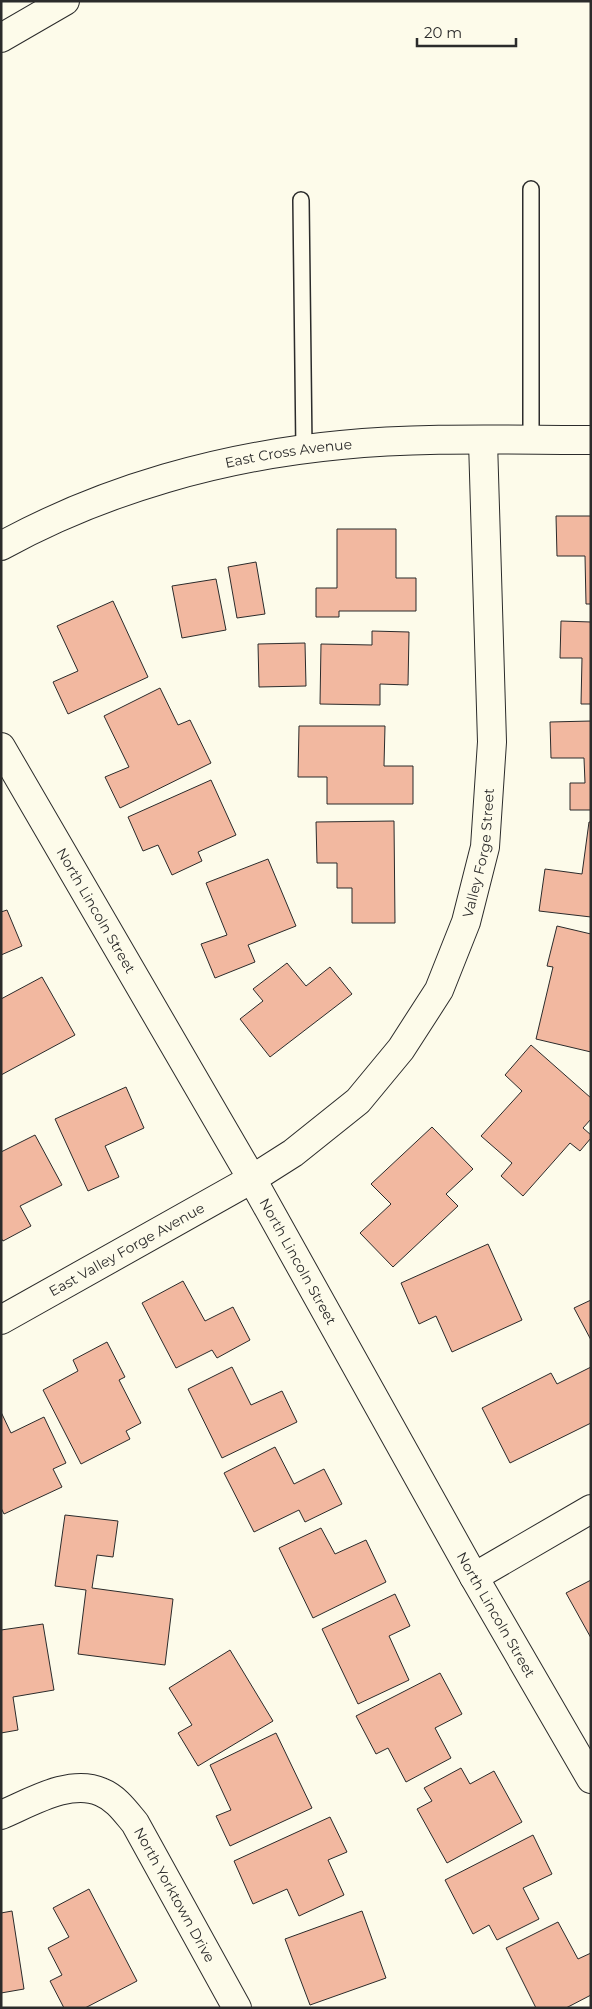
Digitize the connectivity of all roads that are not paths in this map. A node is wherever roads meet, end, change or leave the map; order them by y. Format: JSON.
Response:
{"nodes":[{"id":1,"x":66,"y":1,"type":"edge"},
{"id":2,"x":1,"y":38,"type":"edge"},
{"id":3,"x":531,"y":189,"type":"dead end"},
{"id":4,"x":301,"y":200,"type":"dead end"},
{"id":5,"x":532,"y":440,"type":"junction"},
{"id":6,"x":591,"y":440,"type":"edge"},
{"id":7,"x":483,"y":441,"type":"junction"},
{"id":8,"x":304,"y":450,"type":"junction"},
{"id":9,"x":1,"y":546,"type":"edge"},
{"id":10,"x":1,"y":747,"type":"edge"},
{"id":11,"x":252,"y":1179,"type":"junction"},
{"id":12,"x":1,"y":1320,"type":"edge"},
{"id":13,"x":591,"y":1509,"type":"edge"},
{"id":14,"x":474,"y":1577,"type":"junction"},
{"id":15,"x":591,"y":1779,"type":"edge"},
{"id":16,"x":1,"y":1815,"type":"edge"},
{"id":17,"x":237,"y":2008,"type":"edge"}],
"edges":[{"from":1,"to":2,"type":"street"},
{"from":3,"to":5,"type":"lane"},
{"from":4,"to":8,"type":"lane"},
{"from":5,"to":6,"type":"street","name":"East Cross Avenue"},
{"from":5,"to":7,"type":"street","name":"East Cross Avenue"},
{"from":7,"to":8,"type":"street","name":"East Cross Avenue"},
{"from":7,"to":11,"type":"street","name":"Valley Forge Street"},
{"from":8,"to":9,"type":"street","name":"East Cross Avenue"},
{"from":10,"to":11,"type":"street","name":"North Lincoln Street"},
{"from":11,"to":12,"type":"street","name":"East Valley Forge Avenue"},
{"from":11,"to":14,"type":"street","name":"North Lincoln Street"},
{"from":13,"to":14,"type":"street"},
{"from":14,"to":15,"type":"street","name":"North Lincoln Street"},
{"from":16,"to":17,"type":"street","name":"North Yorktown Drive"}]}
